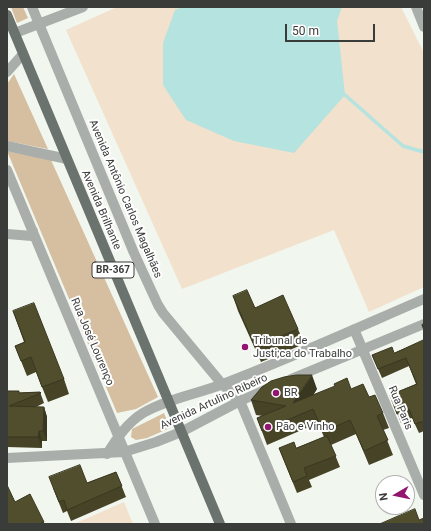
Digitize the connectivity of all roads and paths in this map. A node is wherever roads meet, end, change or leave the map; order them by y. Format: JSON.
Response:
{"nodes":[{"id":1,"x":32,"y":7,"type":"edge"},
{"id":2,"x":83,"y":7,"type":"edge"},
{"id":3,"x":416,"y":7,"type":"edge"},
{"id":4,"x":7,"y":15,"type":"edge"},
{"id":5,"x":39,"y":24,"type":"junction"},
{"id":6,"x":424,"y":28,"type":"edge"},
{"id":7,"x":15,"y":33,"type":"junction"},
{"id":8,"x":23,"y":54,"type":"junction"},
{"id":9,"x":7,"y":72,"type":"edge"},
{"id":10,"x":7,"y":146,"type":"edge"},
{"id":11,"x":67,"y":159,"type":"junction"},
{"id":12,"x":7,"y":170,"type":"edge"},
{"id":13,"x":33,"y":231,"type":"junction"},
{"id":14,"x":7,"y":234,"type":"edge"},
{"id":15,"x":424,"y":299,"type":"edge"},
{"id":16,"x":424,"y":324,"type":"edge"},
{"id":17,"x":354,"y":329,"type":"junction"},
{"id":18,"x":362,"y":350,"type":"junction"},
{"id":19,"x":222,"y":384,"type":"junction"},
{"id":20,"x":240,"y":401,"type":"junction"},
{"id":21,"x":169,"y":402,"type":"junction"},
{"id":22,"x":181,"y":432,"type":"junction"},
{"id":23,"x":118,"y":436,"type":"junction"},
{"id":24,"x":124,"y":452,"type":"junction"},
{"id":25,"x":107,"y":454,"type":"junction"},
{"id":26,"x":7,"y":458,"type":"edge"},
{"id":27,"x":424,"y":495,"type":"edge"},
{"id":28,"x":155,"y":524,"type":"edge"},
{"id":29,"x":220,"y":524,"type":"edge"},
{"id":30,"x":291,"y":524,"type":"edge"}],
"edges":[{"from":1,"to":5,"type":"street","name":"Avenida Antônio Carlos Magalhães"},
{"from":2,"to":5,"type":"street"},
{"from":3,"to":6,"type":"street"},
{"from":4,"to":7,"type":"main road","name":"Avenida Brilhante","number":"BR-367"},
{"from":5,"to":7,"type":"street"},
{"from":5,"to":19,"type":"street","name":"Avenida Antônio Carlos Magalhães"},
{"from":7,"to":8,"type":"main road","name":"Avenida Brilhante","number":"BR-367"},
{"from":8,"to":9,"type":"street"},
{"from":8,"to":11,"type":"main road","name":"Avenida Brilhante","number":"BR-367"},
{"from":10,"to":11,"type":"street"},
{"from":11,"to":21,"type":"main road","name":"Avenida Brilhante","number":"BR-367"},
{"from":12,"to":13,"type":"street","name":"Rua José Lourenço"},
{"from":13,"to":14,"type":"street"},
{"from":13,"to":23,"type":"street","name":"Rua José Lourenço"},
{"from":15,"to":17,"type":"street","name":"Avenida Artulino Ribeiro"},
{"from":16,"to":18,"type":"street","name":"Avenida Artulino Ribeiro"},
{"from":17,"to":18,"type":"street","name":"Rua Paris"},
{"from":17,"to":19,"type":"street","name":"Avenida Artulino Ribeiro"},
{"from":18,"to":20,"type":"street","name":"Avenida Artulino Ribeiro"},
{"from":18,"to":27,"type":"street","name":"Rua Paris"},
{"from":19,"to":20,"type":"street","name":"Avenida Antônio Carlos Magalhães"},
{"from":19,"to":21,"type":"street","name":"Avenida Artulino Ribeiro"},
{"from":20,"to":22,"type":"street","name":"Avenida Artulino Ribeiro"},
{"from":20,"to":30,"type":"street"},
{"from":21,"to":22,"type":"main road","name":"Avenida Brilhante","number":"BR-367"},
{"from":21,"to":23,"type":"street","name":"Avenida Artulino Ribeiro"},
{"from":22,"to":24,"type":"street","name":"Avenida Artulino Ribeiro"},
{"from":22,"to":29,"type":"main road","name":"Avenida Brilhante","number":"BR-367"},
{"from":23,"to":24,"type":"street","name":"Rua José Lourenço"},
{"from":23,"to":25,"type":"street","name":"Avenida Artulino Ribeiro"},
{"from":24,"to":25,"type":"street","name":"Avenida Artulino Ribeiro"},
{"from":24,"to":28,"type":"street","name":"Rua José Lourenço"},
{"from":25,"to":26,"type":"street","name":"Avenida Artulino Ribeiro"}]}
